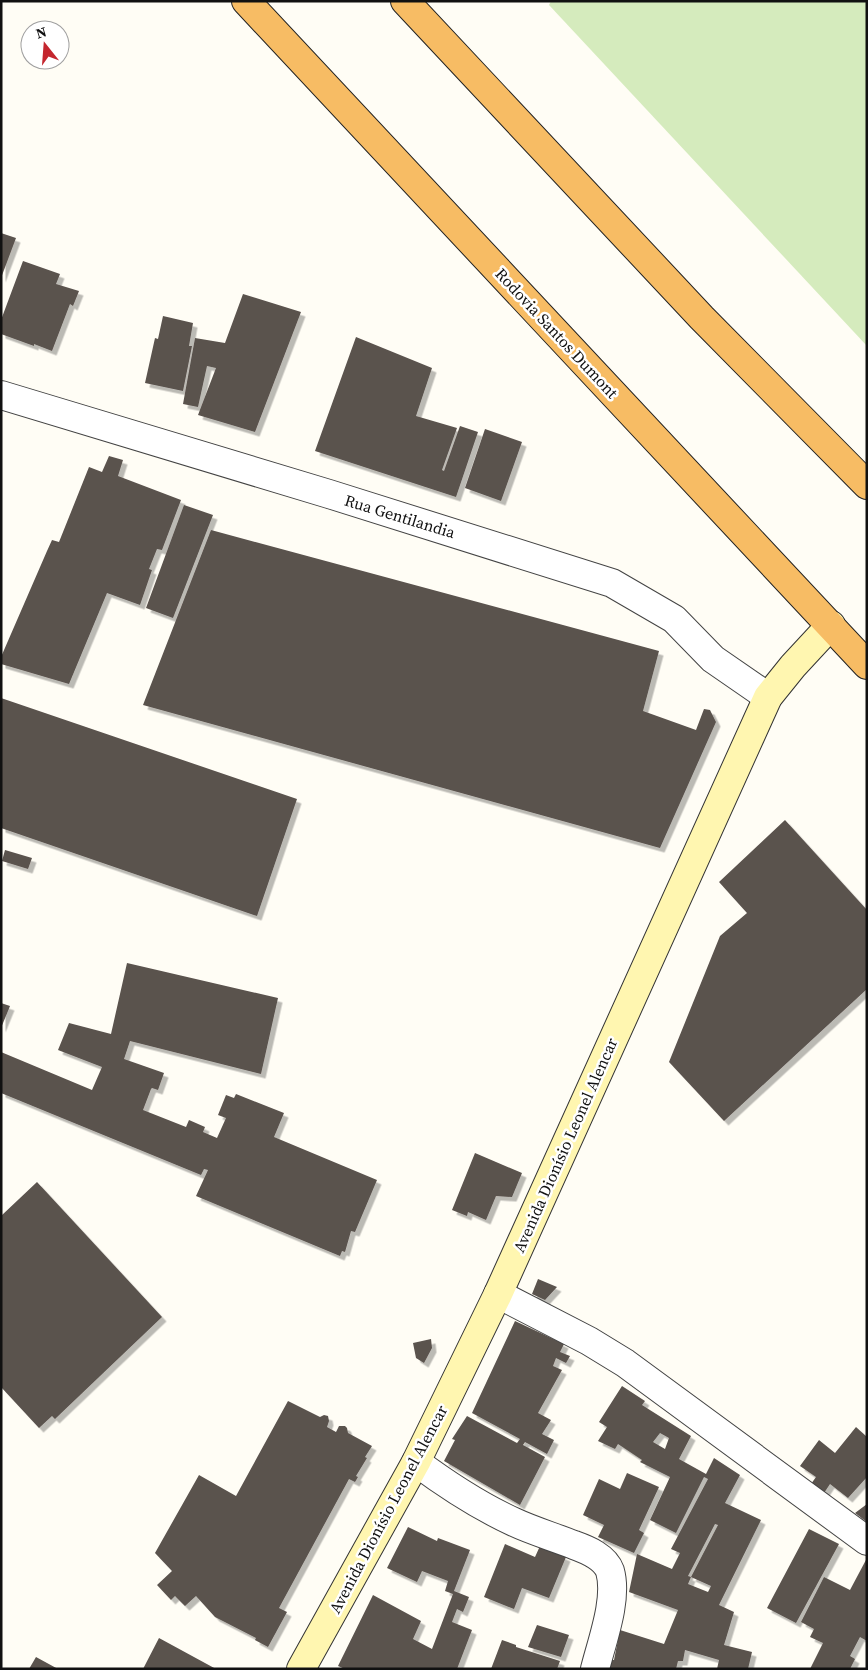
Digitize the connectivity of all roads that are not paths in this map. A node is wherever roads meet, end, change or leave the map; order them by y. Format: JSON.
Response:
{"nodes":[{"id":1,"x":246,"y":1,"type":"edge"},
{"id":2,"x":405,"y":1,"type":"edge"},
{"id":3,"x":1,"y":395,"type":"edge"},
{"id":4,"x":867,"y":485,"type":"edge"},
{"id":5,"x":831,"y":625,"type":"junction"},
{"id":6,"x":867,"y":664,"type":"edge"},
{"id":7,"x":768,"y":697,"type":"junction"},
{"id":8,"x":498,"y":1294,"type":"junction"},
{"id":9,"x":416,"y":1462,"type":"junction"},
{"id":10,"x":867,"y":1541,"type":"edge"},
{"id":11,"x":303,"y":1668,"type":"edge"},
{"id":12,"x":596,"y":1669,"type":"edge"}],
"edges":[{"from":1,"to":5,"type":"highway","name":"Rodovia Santos Dumont"},
{"from":2,"to":4,"type":"highway"},
{"from":3,"to":7,"type":"street","name":"Rua Gentilandia"},
{"from":5,"to":6,"type":"highway","name":"Rodovia Santos Dumont"},
{"from":5,"to":7,"type":"main road","name":"Avenida Dionísio Leonel Alencar"},
{"from":7,"to":8,"type":"main road","name":"Avenida Dionísio Leonel Alencar"},
{"from":8,"to":9,"type":"main road","name":"Avenida Dionísio Leonel Alencar"},
{"from":8,"to":10,"type":"street"},
{"from":9,"to":11,"type":"main road","name":"Avenida Dionísio Leonel Alencar"},
{"from":9,"to":12,"type":"street"}]}
